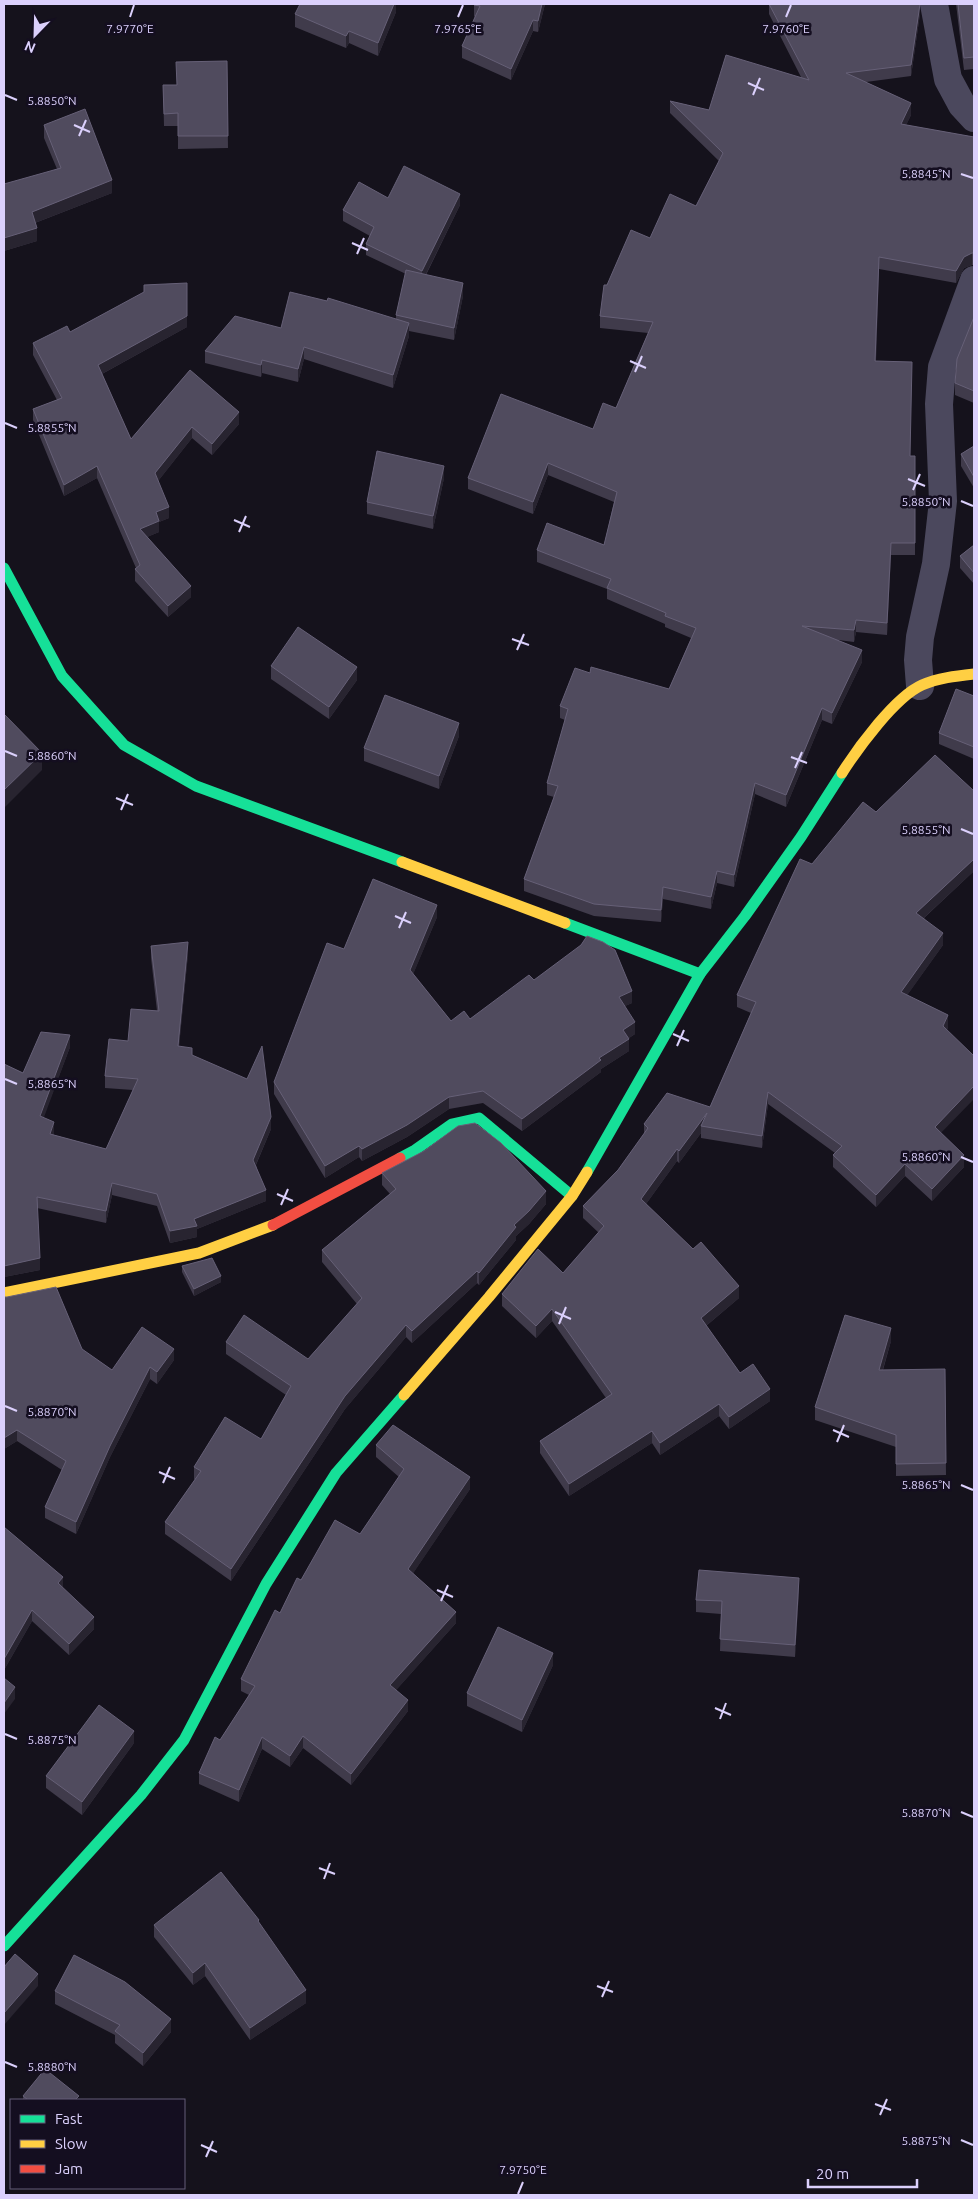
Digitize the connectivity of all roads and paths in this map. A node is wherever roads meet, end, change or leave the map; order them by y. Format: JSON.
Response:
{"nodes":[{"id":1,"x":934,"y":4,"type":"edge"},
{"id":2,"x":974,"y":118,"type":"edge"},
{"id":3,"x":974,"y":280,"type":"edge"},
{"id":4,"x":4,"y":568,"type":"edge"},
{"id":5,"x":974,"y":674,"type":"edge"},
{"id":6,"x":920,"y":686,"type":"junction"},
{"id":7,"x":700,"y":974,"type":"junction"},
{"id":8,"x":572,"y":1196,"type":"junction"},
{"id":9,"x":4,"y":1293,"type":"edge"},
{"id":10,"x":4,"y":1946,"type":"edge"}],
"edges":[{"from":1,"to":2,"type":"street"},
{"from":3,"to":6,"type":"street"},
{"from":4,"to":7,"type":"street"},
{"from":5,"to":6,"type":"street"},
{"from":6,"to":7,"type":"street"},
{"from":7,"to":8,"type":"street"},
{"from":8,"to":9,"type":"street"},
{"from":8,"to":10,"type":"street"}]}
